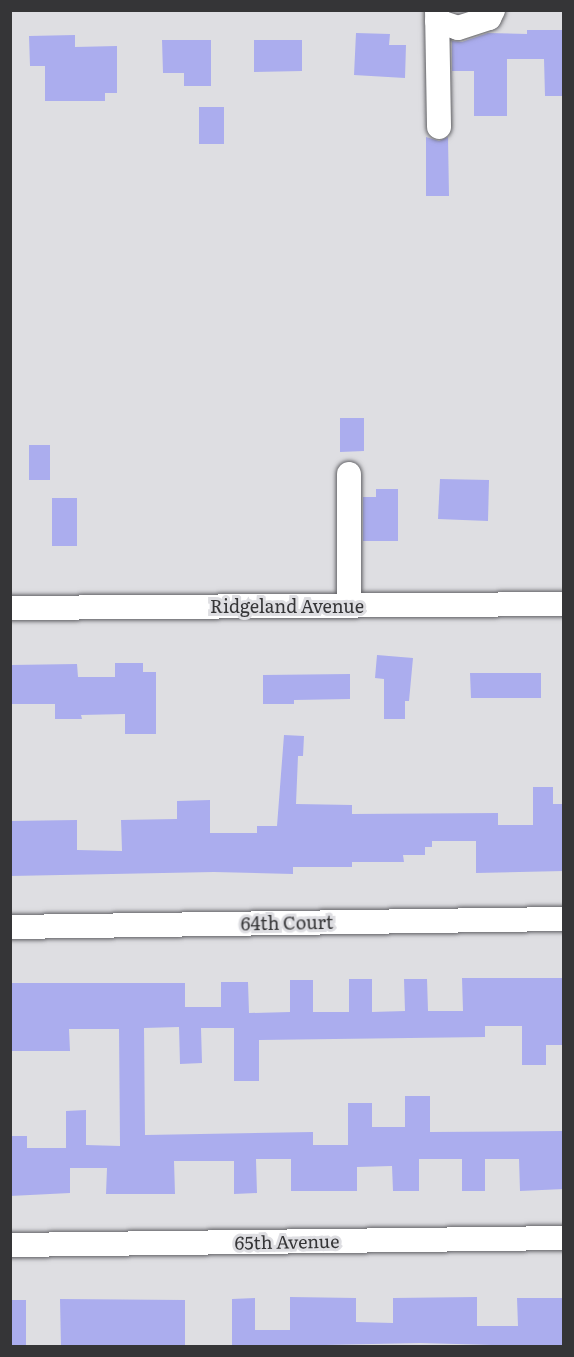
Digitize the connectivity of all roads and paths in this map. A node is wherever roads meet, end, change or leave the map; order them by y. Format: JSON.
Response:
{"nodes":[{"id":1,"x":493,"y":10,"type":"edge"},
{"id":2,"x":437,"y":16,"type":"edge"},
{"id":3,"x":439,"y":128,"type":"dead end"},
{"id":4,"x":349,"y":474,"type":"dead end"},
{"id":5,"x":564,"y":604,"type":"edge"},
{"id":6,"x":349,"y":606,"type":"junction"},
{"id":7,"x":10,"y":608,"type":"edge"},
{"id":8,"x":564,"y":919,"type":"edge"},
{"id":9,"x":10,"y":927,"type":"edge"},
{"id":10,"x":564,"y":1238,"type":"edge"},
{"id":11,"x":10,"y":1245,"type":"edge"}],
"edges":[{"from":1,"to":2,"type":"street"},
{"from":2,"to":3,"type":"street"},
{"from":4,"to":6,"type":"street"},
{"from":5,"to":6,"type":"street","name":"Ridgeland Avenue"},
{"from":6,"to":7,"type":"street","name":"Ridgeland Avenue"},
{"from":8,"to":9,"type":"street","name":"64th Court"},
{"from":10,"to":11,"type":"street","name":"65th Avenue"}]}
